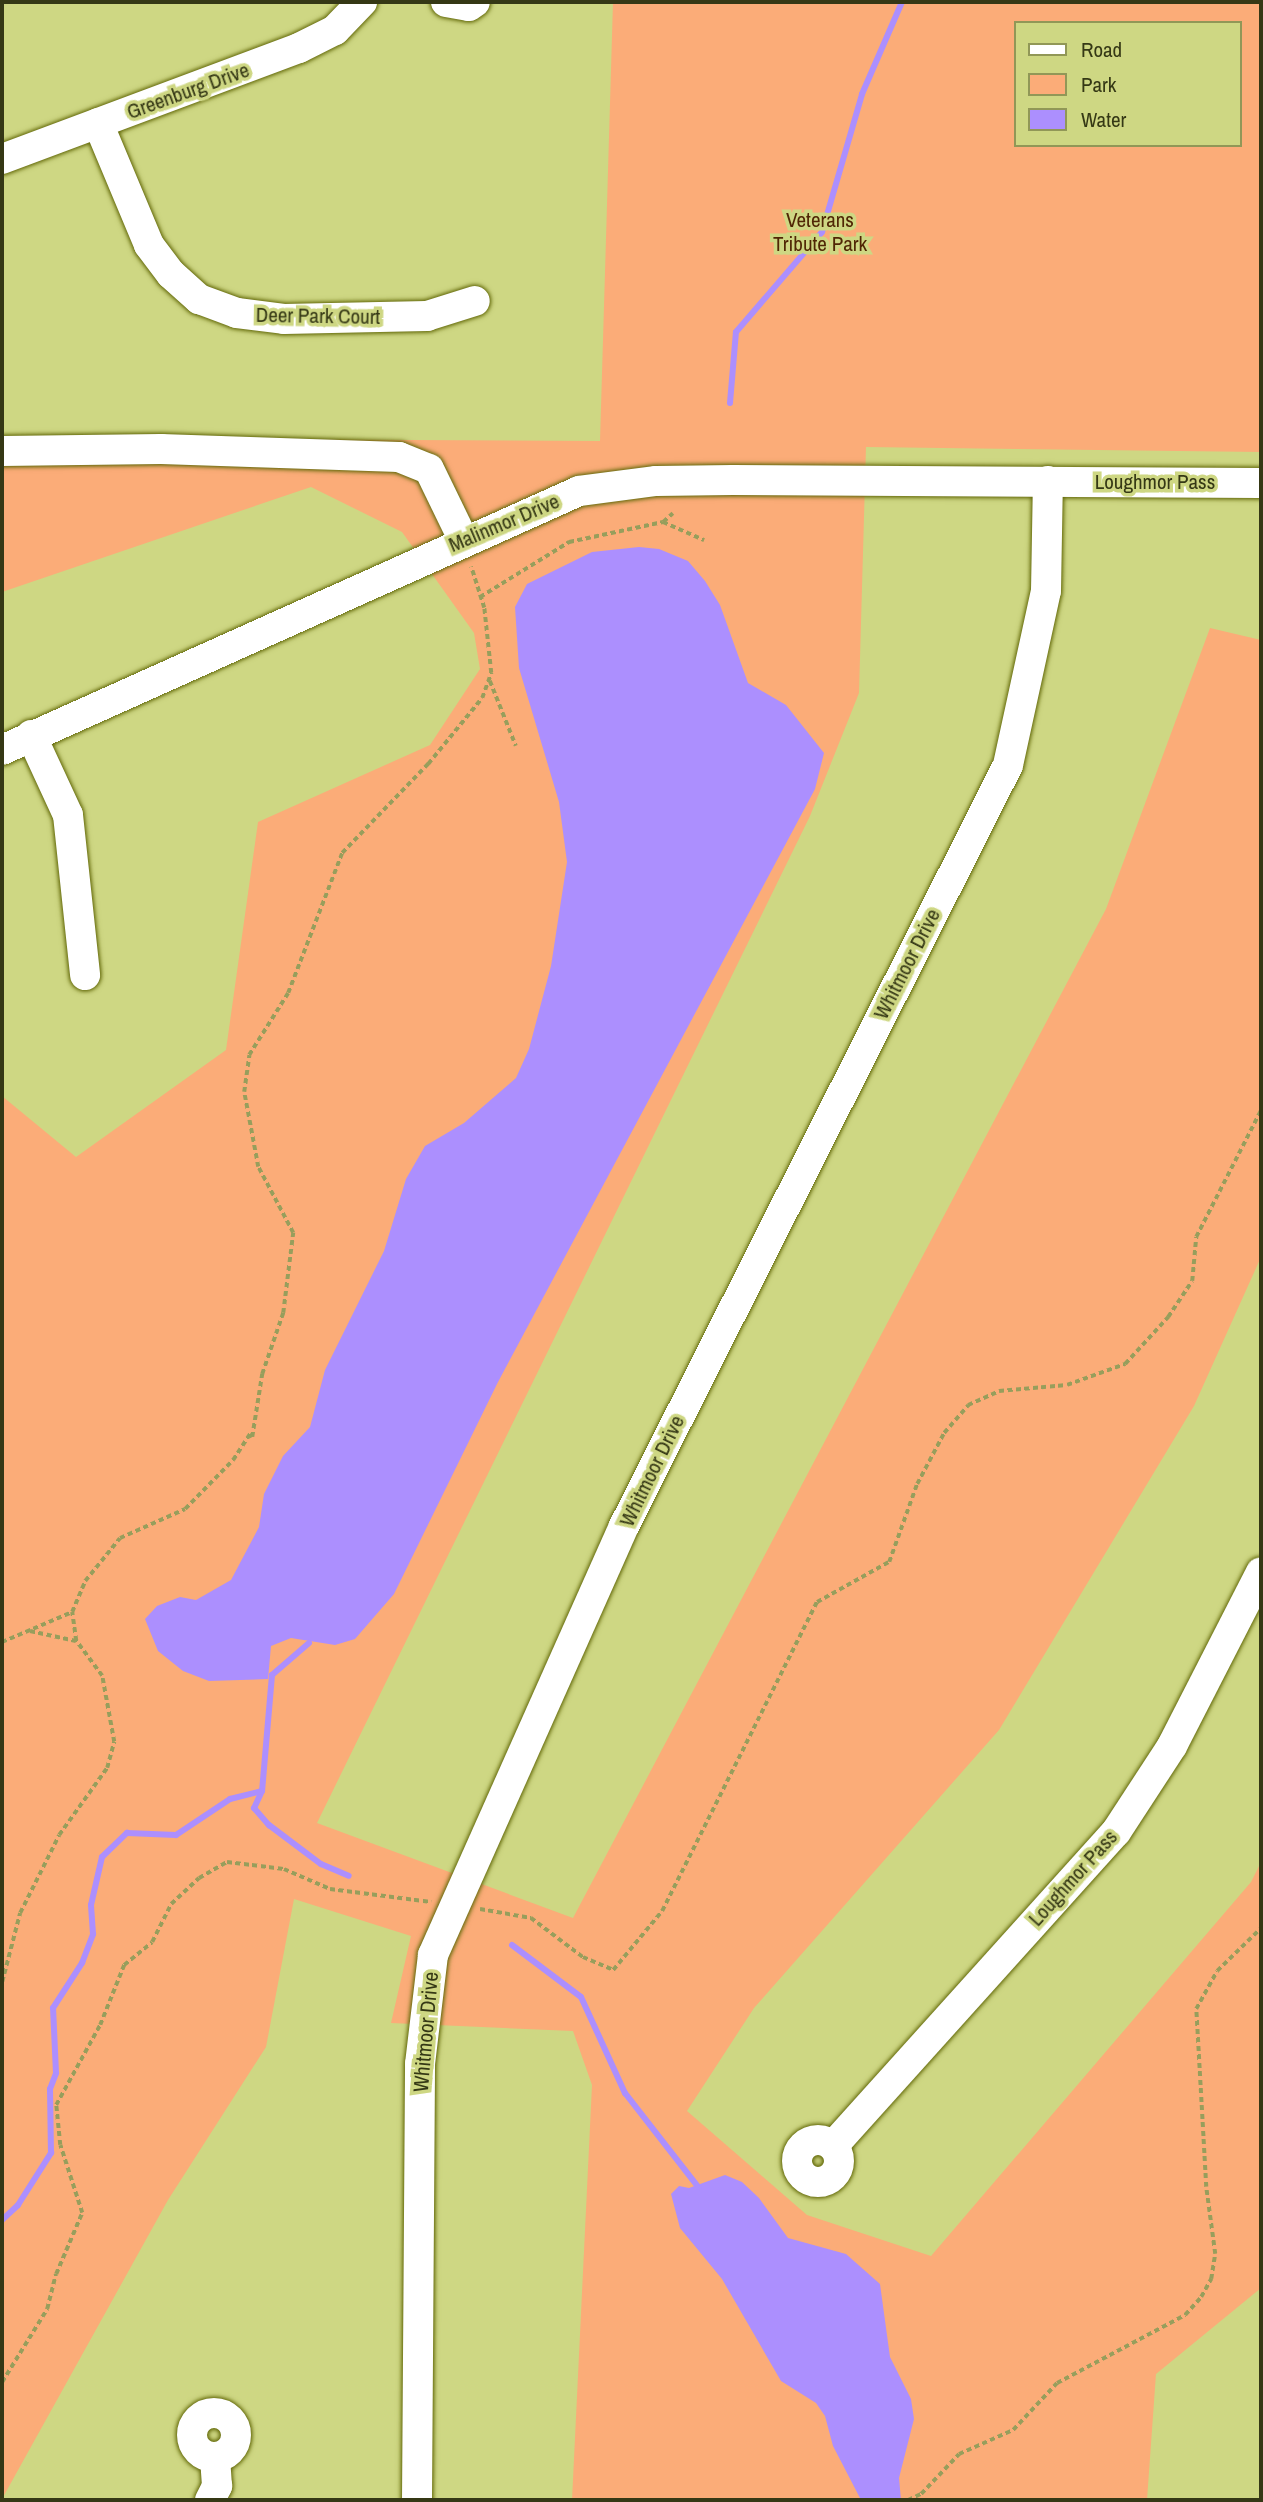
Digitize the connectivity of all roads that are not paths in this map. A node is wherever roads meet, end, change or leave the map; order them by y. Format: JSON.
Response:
{"nodes":[{"id":1,"x":362,"y":2,"type":"edge"},
{"id":2,"x":446,"y":2,"type":"edge"},
{"id":3,"x":475,"y":2,"type":"edge"},
{"id":4,"x":98,"y":123,"type":"junction"},
{"id":5,"x":2,"y":159,"type":"edge"},
{"id":6,"x":475,"y":300,"type":"dead end"},
{"id":7,"x":2,"y":451,"type":"edge"},
{"id":8,"x":1048,"y":481,"type":"junction"},
{"id":9,"x":1261,"y":483,"type":"edge"},
{"id":10,"x":464,"y":541,"type":"junction"},
{"id":11,"x":31,"y":735,"type":"junction"},
{"id":12,"x":2,"y":750,"type":"edge"},
{"id":13,"x":85,"y":975,"type":"dead end"},
{"id":14,"x":1261,"y":1572,"type":"edge"},
{"id":15,"x":833,"y":2146,"type":"dead end"},
{"id":16,"x":215,"y":2457,"type":"dead end"},
{"id":17,"x":210,"y":2500,"type":"edge"},
{"id":18,"x":417,"y":2500,"type":"edge"}],
"edges":[{"from":1,"to":4,"type":"street","name":"Greenburg Drive"},
{"from":2,"to":3,"type":"street"},
{"from":4,"to":5,"type":"street","name":"Greenburg Drive"},
{"from":4,"to":6,"type":"street","name":"Deer Park Court"},
{"from":7,"to":10,"type":"street"},
{"from":8,"to":9,"type":"street","name":"Loughmor Pass"},
{"from":8,"to":10,"type":"street","name":"Malinmor Drive"},
{"from":8,"to":18,"type":"street","name":"Whitmoor Drive"},
{"from":10,"to":11,"type":"street","name":"Malinmor Drive"},
{"from":11,"to":12,"type":"street","name":"Malinmor Drive"},
{"from":11,"to":13,"type":"street"},
{"from":14,"to":15,"type":"street","name":"Loughmor Pass"},
{"from":16,"to":17,"type":"street"}]}
